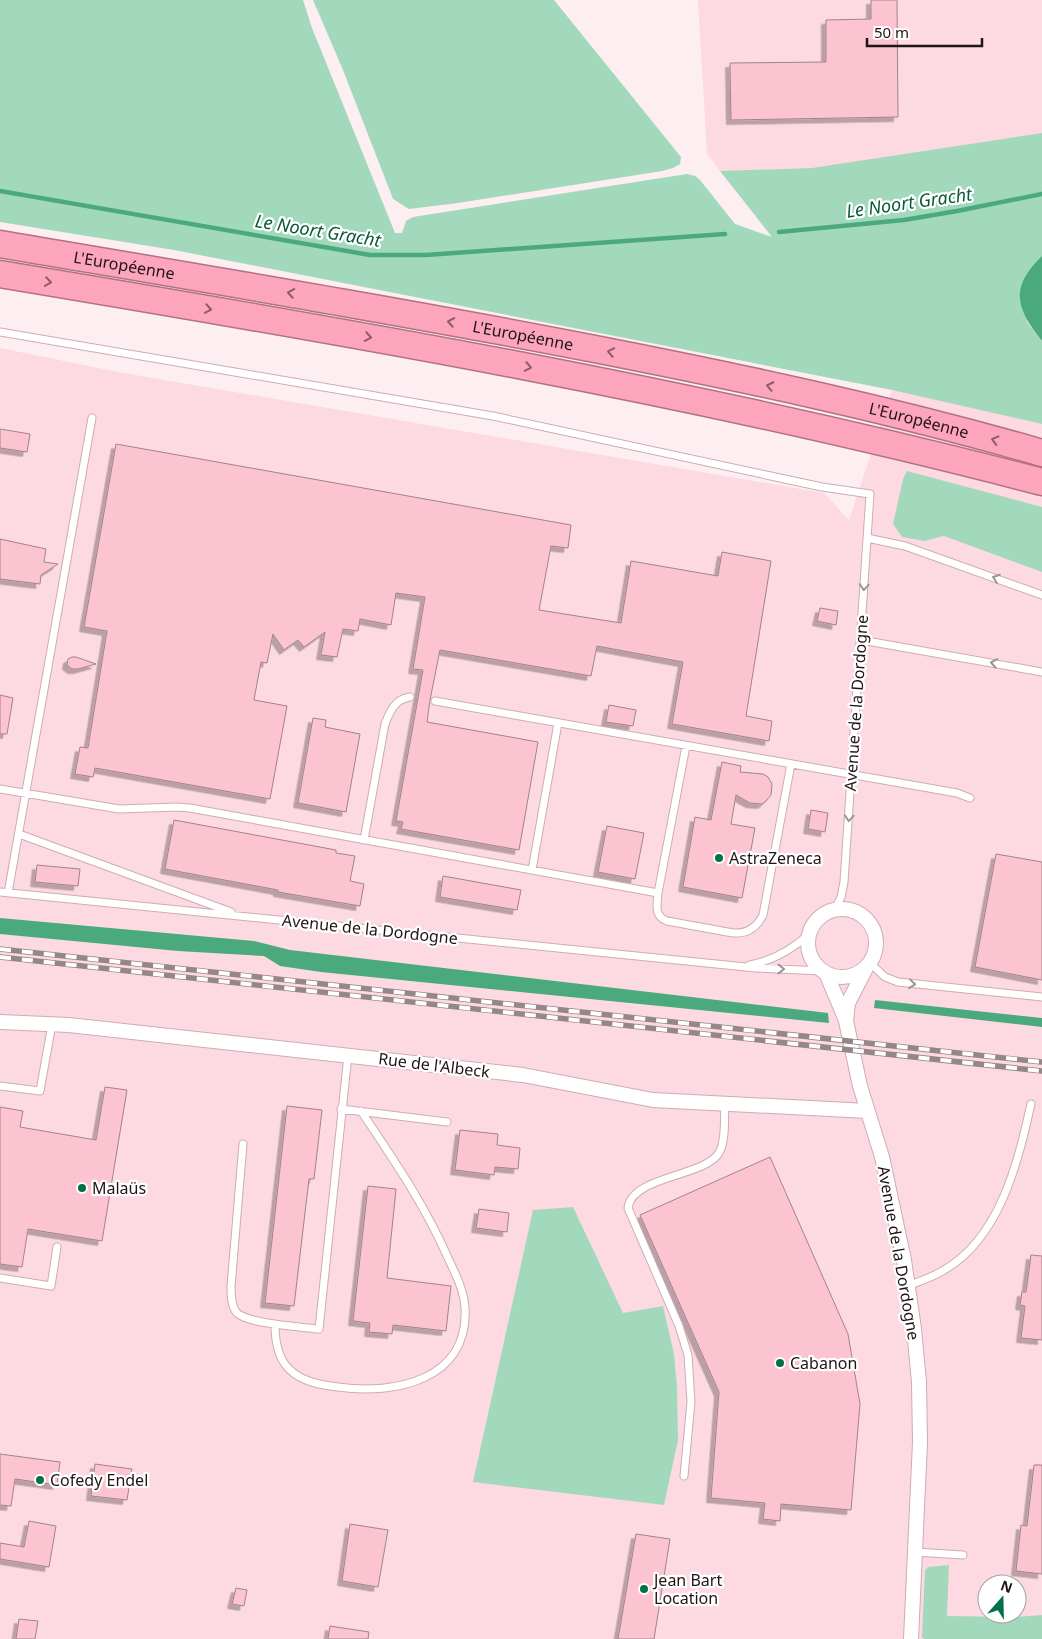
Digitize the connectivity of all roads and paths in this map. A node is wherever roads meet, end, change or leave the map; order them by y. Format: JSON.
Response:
{"nodes":[{"id":1,"x":0,"y":244,"type":"edge"},
{"id":2,"x":0,"y":274,"type":"edge"},
{"id":3,"x":0,"y":332,"type":"edge"},
{"id":4,"x":92,"y":418,"type":"dead end"},
{"id":5,"x":902,"y":446,"type":"junction"},
{"id":6,"x":1042,"y":453,"type":"edge"},
{"id":7,"x":1042,"y":482,"type":"edge"},
{"id":8,"x":1042,"y":494,"type":"edge"},
{"id":9,"x":867,"y":538,"type":"junction"},
{"id":10,"x":1042,"y":595,"type":"edge"},
{"id":11,"x":861,"y":640,"type":"junction"},
{"id":12,"x":1042,"y":672,"type":"edge"},
{"id":13,"x":410,"y":697,"type":"dead end"},
{"id":14,"x":435,"y":701,"type":"dead end"},
{"id":15,"x":558,"y":723,"type":"junction"},
{"id":16,"x":686,"y":746,"type":"junction"},
{"id":17,"x":791,"y":764,"type":"junction"},
{"id":18,"x":852,"y":775,"type":"junction"},
{"id":19,"x":0,"y":789,"type":"edge"},
{"id":20,"x":26,"y":794,"type":"junction"},
{"id":21,"x":970,"y":798,"type":"dead end"},
{"id":22,"x":19,"y":834,"type":"junction"},
{"id":23,"x":364,"y":840,"type":"junction"},
{"id":24,"x":532,"y":870,"type":"junction"},
{"id":25,"x":0,"y":892,"type":"edge"},
{"id":26,"x":658,"y":892,"type":"junction"},
{"id":27,"x":8,"y":893,"type":"junction"},
{"id":28,"x":834,"y":910,"type":"junction"},
{"id":29,"x":241,"y":916,"type":"junction"},
{"id":30,"x":810,"y":934,"type":"junction"},
{"id":31,"x":868,"y":965,"type":"junction"},
{"id":32,"x":740,"y":966,"type":"junction"},
{"id":33,"x":824,"y":972,"type":"junction"},
{"id":34,"x":1042,"y":997,"type":"edge"},
{"id":35,"x":846,"y":1021,"type":"junction"},
{"id":36,"x":0,"y":1022,"type":"edge"},
{"id":37,"x":52,"y":1024,"type":"junction"},
{"id":38,"x":348,"y":1055,"type":"junction"},
{"id":39,"x":0,"y":1086,"type":"edge"},
{"id":40,"x":725,"y":1104,"type":"junction"},
{"id":41,"x":1031,"y":1104,"type":"dead end"},
{"id":42,"x":341,"y":1109,"type":"junction"},
{"id":43,"x":361,"y":1111,"type":"junction"},
{"id":44,"x":868,"y":1111,"type":"junction"},
{"id":45,"x":447,"y":1122,"type":"dead end"},
{"id":46,"x":243,"y":1144,"type":"dead end"},
{"id":47,"x":57,"y":1247,"type":"dead end"},
{"id":48,"x":0,"y":1278,"type":"edge"},
{"id":49,"x":908,"y":1286,"type":"junction"},
{"id":50,"x":275,"y":1324,"type":"junction"},
{"id":51,"x":684,"y":1476,"type":"dead end"},
{"id":52,"x":915,"y":1552,"type":"junction"},
{"id":53,"x":963,"y":1556,"type":"dead end"},
{"id":54,"x":911,"y":1639,"type":"edge"}],
"edges":[{"from":6,"to":1,"type":"highway","name":"L'Européenne","one_way":true},
{"from":2,"to":5,"type":"highway","name":"L'Européenne","one_way":true},
{"from":3,"to":9,"type":"lane","name":"Avenue de la Dordogne"},
{"from":4,"to":20,"type":"lane"},
{"from":5,"to":7,"type":"highway","name":"L'Européenne"},
{"from":5,"to":8,"type":"highway"},
{"from":10,"to":9,"type":"lane","one_way":true},
{"from":9,"to":11,"type":"lane","name":"Avenue de la Dordogne","one_way":true},
{"from":12,"to":11,"type":"lane","one_way":true},
{"from":11,"to":18,"type":"lane","name":"Avenue de la Dordogne"},
{"from":13,"to":23,"type":"lane"},
{"from":14,"to":15,"type":"lane"},
{"from":15,"to":16,"type":"lane"},
{"from":15,"to":24,"type":"lane"},
{"from":16,"to":17,"type":"lane"},
{"from":16,"to":26,"type":"lane"},
{"from":17,"to":18,"type":"lane"},
{"from":17,"to":26,"type":"lane"},
{"from":18,"to":21,"type":"lane"},
{"from":18,"to":28,"type":"lane","name":"Avenue de la Dordogne","one_way":true},
{"from":19,"to":20,"type":"lane"},
{"from":20,"to":22,"type":"lane"},
{"from":20,"to":23,"type":"lane"},
{"from":22,"to":27,"type":"lane"},
{"from":22,"to":29,"type":"lane"},
{"from":23,"to":24,"type":"lane"},
{"from":24,"to":26,"type":"lane"},
{"from":25,"to":27,"type":"lane","name":"Avenue de la Dordogne"},
{"from":27,"to":29,"type":"lane","name":"Avenue de la Dordogne"},
{"from":28,"to":30,"type":"street"},
{"from":28,"to":31,"type":"street"},
{"from":29,"to":32,"type":"lane","name":"Avenue de la Dordogne"},
{"from":30,"to":32,"type":"lane","name":"Avenue de la Dordogne"},
{"from":30,"to":33,"type":"street"},
{"from":31,"to":33,"type":"street"},
{"from":31,"to":34,"type":"lane","one_way":true},
{"from":31,"to":35,"type":"street","name":"Avenue de la Dordogne"},
{"from":32,"to":33,"type":"lane","name":"Avenue de la Dordogne","one_way":true},
{"from":33,"to":35,"type":"street","name":"Avenue de la Dordogne"},
{"from":35,"to":44,"type":"street","name":"Avenue de la Dordogne"},
{"from":36,"to":37,"type":"street","name":"Rue de l'Albeck"},
{"from":37,"to":38,"type":"street","name":"Rue de l'Albeck"},
{"from":37,"to":39,"type":"lane"},
{"from":38,"to":40,"type":"street","name":"Rue de l'Albeck"},
{"from":38,"to":42,"type":"lane"},
{"from":40,"to":44,"type":"street","name":"Rue de l'Albeck"},
{"from":40,"to":51,"type":"lane"},
{"from":41,"to":49,"type":"lane"},
{"from":42,"to":43,"type":"lane"},
{"from":42,"to":50,"type":"lane"},
{"from":43,"to":45,"type":"lane"},
{"from":43,"to":50,"type":"lane"},
{"from":44,"to":49,"type":"street","name":"Avenue de la Dordogne"},
{"from":46,"to":50,"type":"lane"},
{"from":47,"to":48,"type":"lane"},
{"from":49,"to":52,"type":"street","name":"Avenue de la Dordogne"},
{"from":52,"to":53,"type":"lane"},
{"from":52,"to":54,"type":"street","name":"Avenue de la Dordogne"}]}
